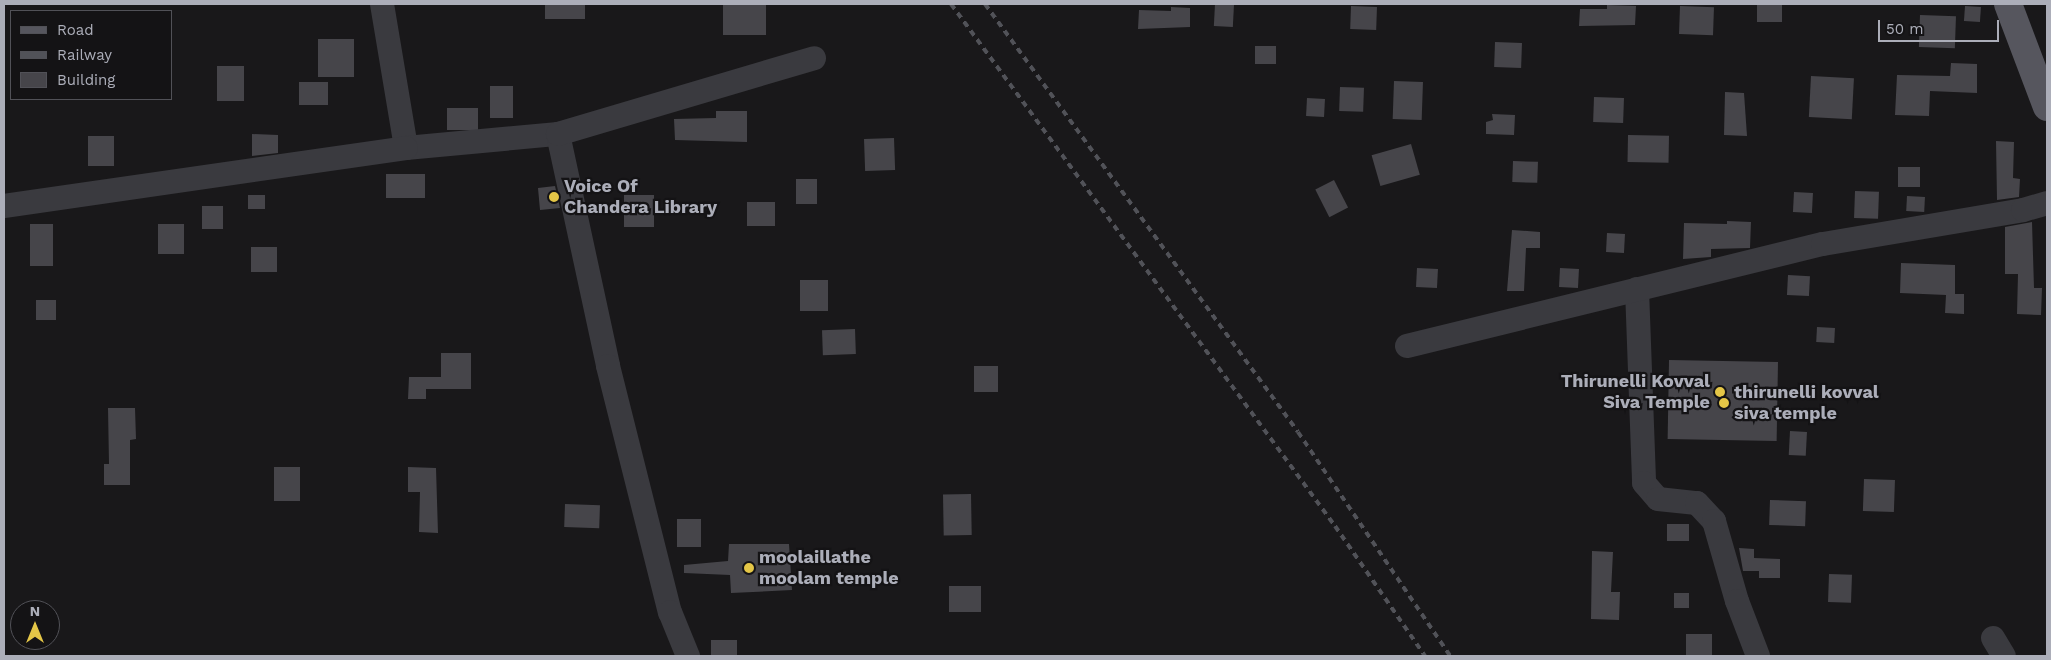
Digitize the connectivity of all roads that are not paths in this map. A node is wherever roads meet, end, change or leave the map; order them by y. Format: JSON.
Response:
{"nodes":[{"id":1,"x":382,"y":4,"type":"edge"},
{"id":2,"x":2008,"y":4,"type":"edge"},
{"id":3,"x":814,"y":58,"type":"dead end"},
{"id":4,"x":2047,"y":107,"type":"edge"},
{"id":5,"x":558,"y":134,"type":"junction"},
{"id":6,"x":406,"y":148,"type":"junction"},
{"id":7,"x":2047,"y":203,"type":"edge"},
{"id":8,"x":4,"y":206,"type":"edge"},
{"id":9,"x":1637,"y":289,"type":"junction"},
{"id":10,"x":1407,"y":346,"type":"dead end"},
{"id":11,"x":688,"y":656,"type":"edge"},
{"id":12,"x":1758,"y":656,"type":"edge"}],
"edges":[{"from":1,"to":6,"type":"street"},
{"from":2,"to":4,"type":"main road"},
{"from":3,"to":5,"type":"street"},
{"from":5,"to":6,"type":"street"},
{"from":5,"to":11,"type":"street"},
{"from":6,"to":8,"type":"street"},
{"from":7,"to":9,"type":"street"},
{"from":9,"to":10,"type":"street"},
{"from":9,"to":12,"type":"street"}]}
